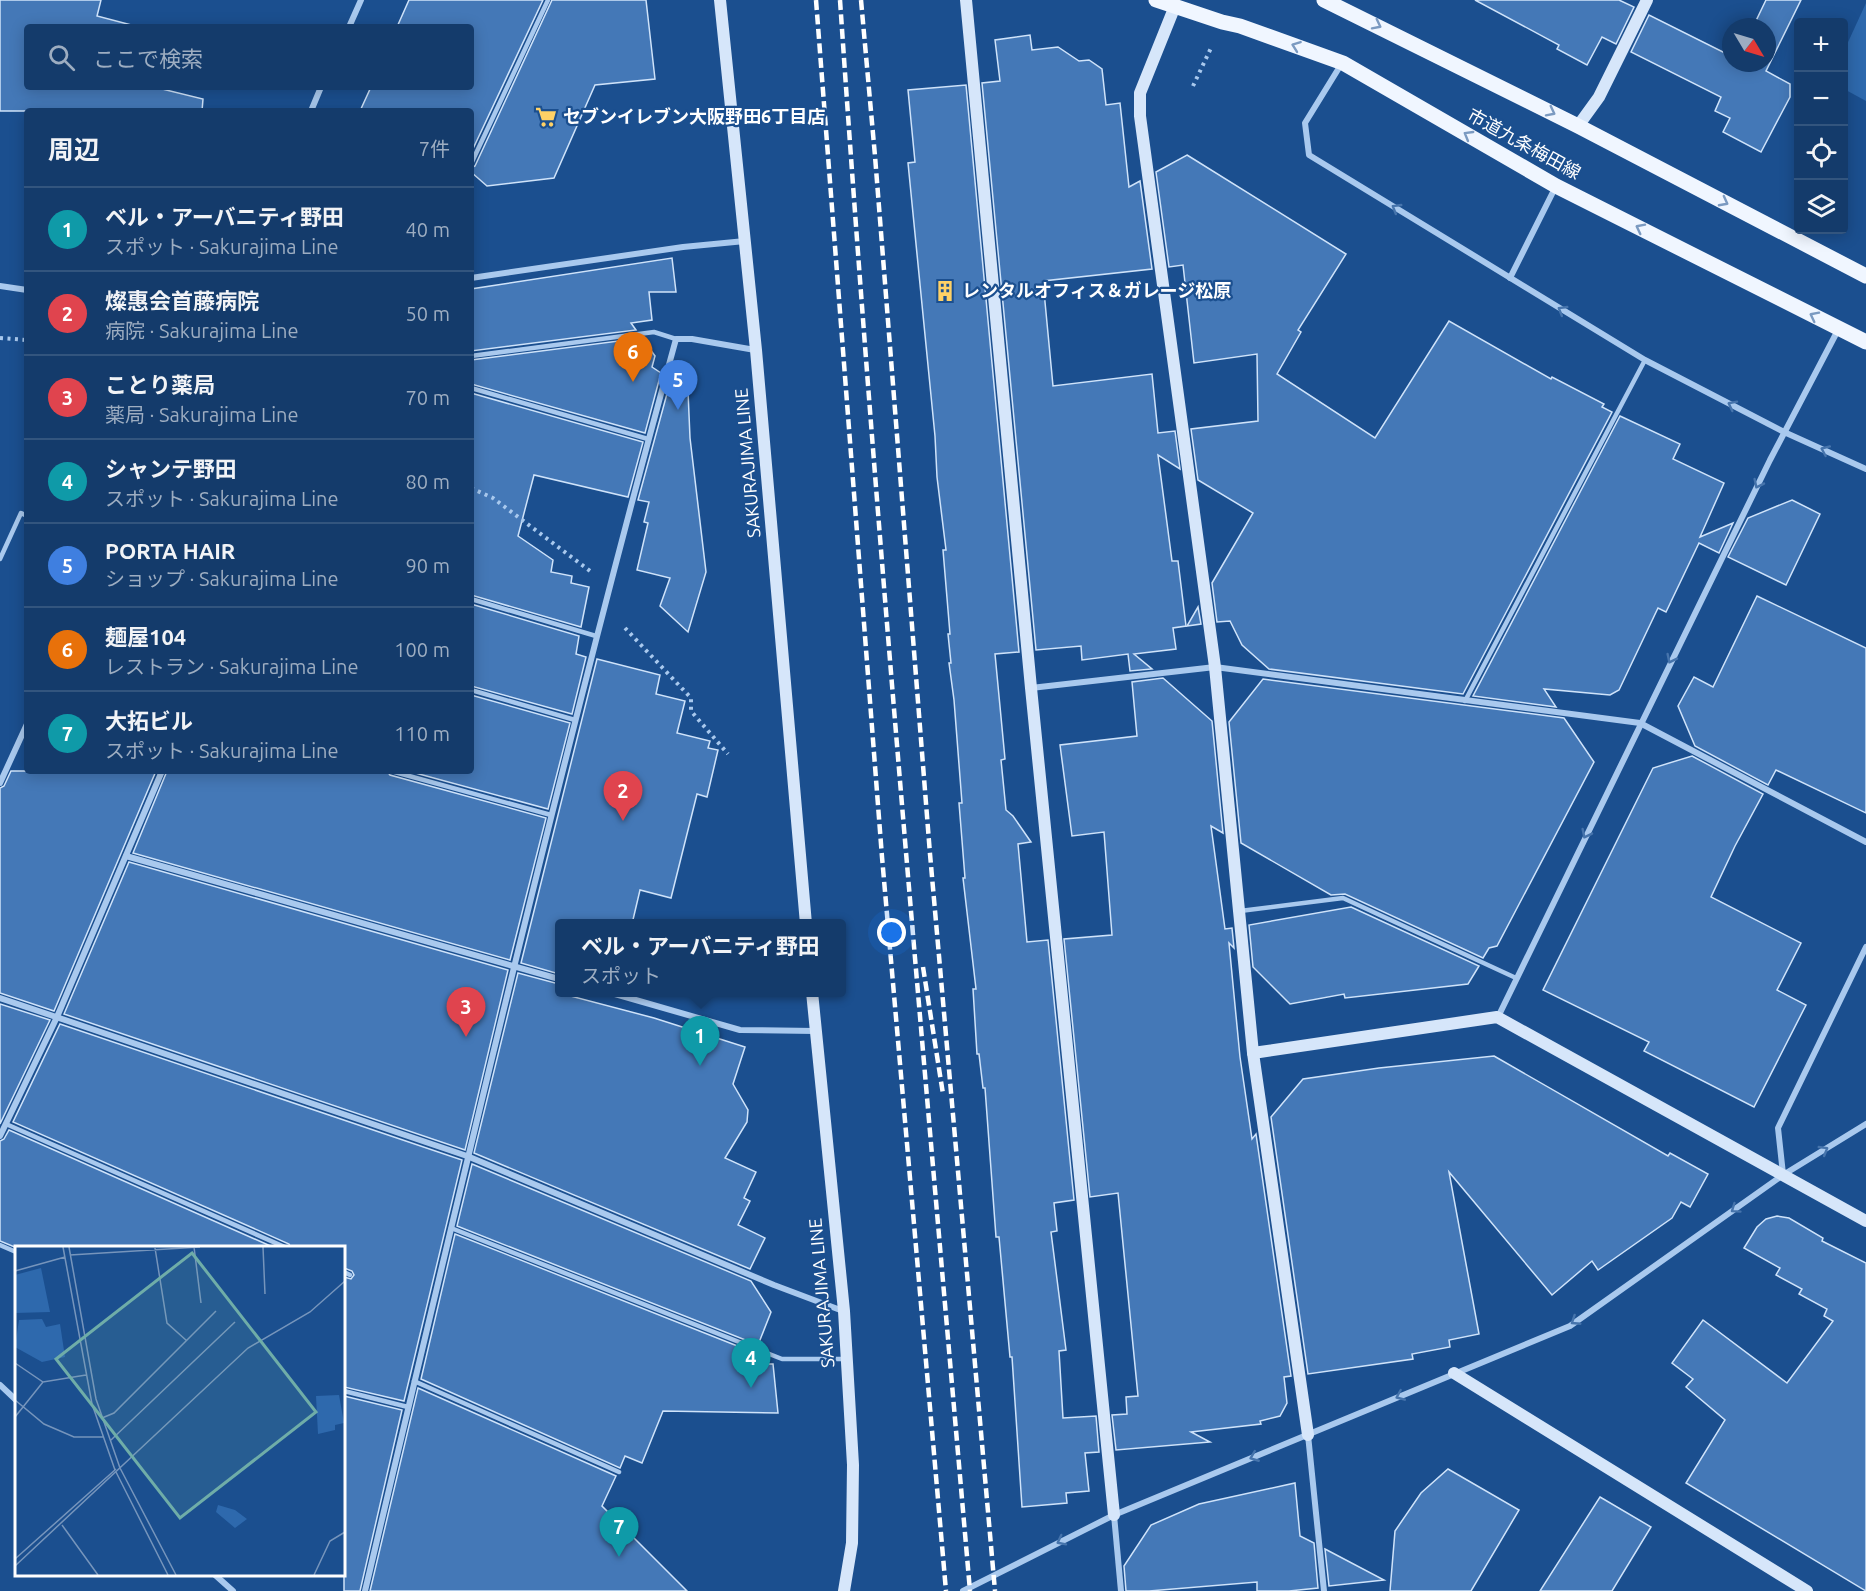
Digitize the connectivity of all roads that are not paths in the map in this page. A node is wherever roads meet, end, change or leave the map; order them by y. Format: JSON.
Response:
{"nodes":[{"id":1,"x":361,"y":0,"type":"edge"},
{"id":2,"x":548,"y":0,"type":"edge"},
{"id":3,"x":720,"y":0,"type":"edge"},
{"id":4,"x":966,"y":0,"type":"edge"},
{"id":5,"x":1156,"y":0,"type":"edge"},
{"id":6,"x":1324,"y":0,"type":"edge"},
{"id":7,"x":1647,"y":0,"type":"edge"},
{"id":8,"x":1175,"y":6,"type":"junction"},
{"id":9,"x":350,"y":24,"type":"edge"},
{"id":10,"x":1343,"y":63,"type":"junction"},
{"id":11,"x":320,"y":90,"type":"edge"},
{"id":12,"x":311,"y":108,"type":"edge"},
{"id":13,"x":1578,"y":126,"type":"junction"},
{"id":14,"x":474,"y":158,"type":"edge"},
{"id":15,"x":1556,"y":186,"type":"junction"},
{"id":16,"x":745,"y":241,"type":"junction"},
{"id":17,"x":1866,"y":276,"type":"edge"},
{"id":18,"x":474,"y":278,"type":"edge"},
{"id":19,"x":1510,"y":278,"type":"junction"},
{"id":20,"x":0,"y":286,"type":"edge"},
{"id":21,"x":24,"y":290,"type":"edge"},
{"id":22,"x":1839,"y":328,"type":"junction"},
{"id":23,"x":676,"y":339,"type":"junction"},
{"id":24,"x":1866,"y":342,"type":"edge"},
{"id":25,"x":756,"y":350,"type":"junction"},
{"id":26,"x":474,"y":356,"type":"edge"},
{"id":27,"x":1645,"y":360,"type":"junction"},
{"id":28,"x":474,"y":389,"type":"edge"},
{"id":29,"x":1784,"y":432,"type":"junction"},
{"id":30,"x":648,"y":439,"type":"junction"},
{"id":31,"x":1866,"y":469,"type":"edge"},
{"id":32,"x":24,"y":514,"type":"edge"},
{"id":33,"x":0,"y":559,"type":"edge"},
{"id":34,"x":474,"y":600,"type":"edge"},
{"id":35,"x":596,"y":636,"type":"junction"},
{"id":36,"x":1215,"y":668,"type":"junction"},
{"id":37,"x":1031,"y":688,"type":"junction"},
{"id":38,"x":474,"y":691,"type":"edge"},
{"id":39,"x":1465,"y":701,"type":"junction"},
{"id":40,"x":575,"y":720,"type":"junction"},
{"id":41,"x":1640,"y":723,"type":"junction"},
{"id":42,"x":24,"y":731,"type":"edge"},
{"id":43,"x":161,"y":774,"type":"edge"},
{"id":44,"x":402,"y":774,"type":"edge"},
{"id":45,"x":0,"y":783,"type":"edge"},
{"id":46,"x":551,"y":815,"type":"junction"},
{"id":47,"x":1866,"y":842,"type":"edge"},
{"id":48,"x":126,"y":856,"type":"junction"},
{"id":49,"x":1239,"y":911,"type":"junction"},
{"id":50,"x":806,"y":919,"type":"edge"},
{"id":51,"x":1866,"y":947,"type":"edge"},
{"id":52,"x":514,"y":966,"type":"junction"},
{"id":53,"x":555,"y":978,"type":"edge"},
{"id":54,"x":1516,"y":978,"type":"junction"},
{"id":55,"x":622,"y":997,"type":"edge"},
{"id":56,"x":812,"y":997,"type":"edge"},
{"id":57,"x":0,"y":998,"type":"edge"},
{"id":58,"x":57,"y":1017,"type":"junction"},
{"id":59,"x":1497,"y":1017,"type":"junction"},
{"id":60,"x":816,"y":1031,"type":"junction"},
{"id":61,"x":1253,"y":1053,"type":"junction"},
{"id":62,"x":6,"y":1124,"type":"junction"},
{"id":63,"x":1866,"y":1124,"type":"edge"},
{"id":64,"x":0,"y":1136,"type":"edge"},
{"id":65,"x":467,"y":1156,"type":"junction"},
{"id":66,"x":1783,"y":1175,"type":"junction"},
{"id":67,"x":1866,"y":1221,"type":"edge"},
{"id":68,"x":451,"y":1228,"type":"junction"},
{"id":69,"x":0,"y":1245,"type":"edge"},
{"id":70,"x":282,"y":1246,"type":"edge"},
{"id":71,"x":15,"y":1252,"type":"edge"},
{"id":72,"x":345,"y":1272,"type":"edge"},
{"id":73,"x":350,"y":1275,"type":"dead end"},
{"id":74,"x":844,"y":1311,"type":"junction"},
{"id":75,"x":846,"y":1359,"type":"junction"},
{"id":76,"x":1454,"y":1373,"type":"junction"},
{"id":77,"x":414,"y":1381,"type":"junction"},
{"id":78,"x":0,"y":1385,"type":"edge"},
{"id":79,"x":345,"y":1391,"type":"edge"},
{"id":80,"x":15,"y":1399,"type":"edge"},
{"id":81,"x":408,"y":1407,"type":"junction"},
{"id":82,"x":1308,"y":1435,"type":"junction"},
{"id":83,"x":619,"y":1472,"type":"dead end"},
{"id":84,"x":1114,"y":1515,"type":"junction"},
{"id":85,"x":215,"y":1576,"type":"edge"},
{"id":86,"x":233,"y":1591,"type":"edge"},
{"id":87,"x":365,"y":1591,"type":"edge"},
{"id":88,"x":844,"y":1591,"type":"edge"},
{"id":89,"x":963,"y":1591,"type":"edge"},
{"id":90,"x":1121,"y":1591,"type":"edge"},
{"id":91,"x":1324,"y":1591,"type":"edge"},
{"id":92,"x":1807,"y":1591,"type":"edge"}],
"edges":[{"from":1,"to":9,"type":"street"},
{"from":2,"to":14,"type":"lane"},
{"from":3,"to":16,"type":"street","name":"SAKURAJIMA LINE"},
{"from":4,"to":37,"type":"street"},
{"from":5,"to":8,"type":"main road","name":"市道九条梅田線"},
{"from":6,"to":13,"type":"main road","one_way":true},
{"from":7,"to":13,"type":"street"},
{"from":10,"to":8,"type":"main road","name":"市道九条梅田線","one_way":true},
{"from":8,"to":36,"type":"street"},
{"from":15,"to":10,"type":"main road","name":"市道九条梅田線","one_way":true},
{"from":19,"to":10,"type":"street","one_way":true},
{"from":11,"to":12,"type":"street"},
{"from":13,"to":17,"type":"main road","one_way":true},
{"from":15,"to":19,"type":"street"},
{"from":22,"to":15,"type":"main road","name":"市道九条梅田線","one_way":true},
{"from":16,"to":18,"type":"street"},
{"from":16,"to":25,"type":"street","name":"SAKURAJIMA LINE"},
{"from":27,"to":19,"type":"street","one_way":true},
{"from":20,"to":21,"type":"street"},
{"from":22,"to":24,"type":"main road","name":"市道九条梅田線"},
{"from":22,"to":29,"type":"street"},
{"from":23,"to":25,"type":"street"},
{"from":23,"to":26,"type":"lane"},
{"from":23,"to":30,"type":"street"},
{"from":25,"to":50,"type":"street","name":"SAKURAJIMA LINE"},
{"from":29,"to":27,"type":"street","one_way":true},
{"from":27,"to":39,"type":"lane"},
{"from":28,"to":30,"type":"lane"},
{"from":31,"to":29,"type":"street","one_way":true},
{"from":29,"to":41,"type":"street","one_way":true},
{"from":30,"to":35,"type":"street"},
{"from":32,"to":33,"type":"lane"},
{"from":34,"to":35,"type":"lane"},
{"from":35,"to":40,"type":"street"},
{"from":36,"to":37,"type":"street"},
{"from":36,"to":39,"type":"street"},
{"from":36,"to":49,"type":"street"},
{"from":37,"to":84,"type":"street"},
{"from":38,"to":40,"type":"lane"},
{"from":39,"to":41,"type":"street"},
{"from":40,"to":46,"type":"street"},
{"from":41,"to":47,"type":"street"},
{"from":41,"to":54,"type":"street","one_way":true},
{"from":42,"to":45,"type":"street"},
{"from":43,"to":48,"type":"street"},
{"from":44,"to":46,"type":"lane"},
{"from":46,"to":52,"type":"street"},
{"from":48,"to":52,"type":"street"},
{"from":48,"to":58,"type":"street"},
{"from":49,"to":54,"type":"lane"},
{"from":49,"to":61,"type":"street"},
{"from":51,"to":66,"type":"street"},
{"from":52,"to":53,"type":"street"},
{"from":52,"to":65,"type":"street"},
{"from":54,"to":59,"type":"street"},
{"from":55,"to":60,"type":"street"},
{"from":56,"to":60,"type":"street","name":"SAKURAJIMA LINE"},
{"from":57,"to":58,"type":"street"},
{"from":58,"to":62,"type":"street"},
{"from":58,"to":65,"type":"street"},
{"from":59,"to":61,"type":"street"},
{"from":59,"to":66,"type":"street"},
{"from":60,"to":74,"type":"street","name":"SAKURAJIMA LINE"},
{"from":61,"to":82,"type":"street"},
{"from":62,"to":64,"type":"street"},
{"from":62,"to":70,"type":"lane"},
{"from":66,"to":63,"type":"street","one_way":true},
{"from":65,"to":68,"type":"street"},
{"from":65,"to":74,"type":"street"},
{"from":66,"to":67,"type":"street"},
{"from":66,"to":76,"type":"street","one_way":true},
{"from":68,"to":75,"type":"lane"},
{"from":68,"to":77,"type":"street"},
{"from":69,"to":71,"type":"lane"},
{"from":72,"to":73,"type":"lane"},
{"from":74,"to":75,"type":"street","name":"SAKURAJIMA LINE"},
{"from":75,"to":88,"type":"street","name":"SAKURAJIMA LINE"},
{"from":76,"to":82,"type":"street","one_way":true},
{"from":76,"to":92,"type":"street"},
{"from":77,"to":81,"type":"street"},
{"from":77,"to":83,"type":"lane"},
{"from":78,"to":80,"type":"street"},
{"from":79,"to":81,"type":"lane"},
{"from":81,"to":87,"type":"street"},
{"from":82,"to":84,"type":"street","one_way":true},
{"from":82,"to":91,"type":"street"},
{"from":84,"to":89,"type":"street","one_way":true},
{"from":84,"to":90,"type":"street"},
{"from":85,"to":86,"type":"street"}]}
